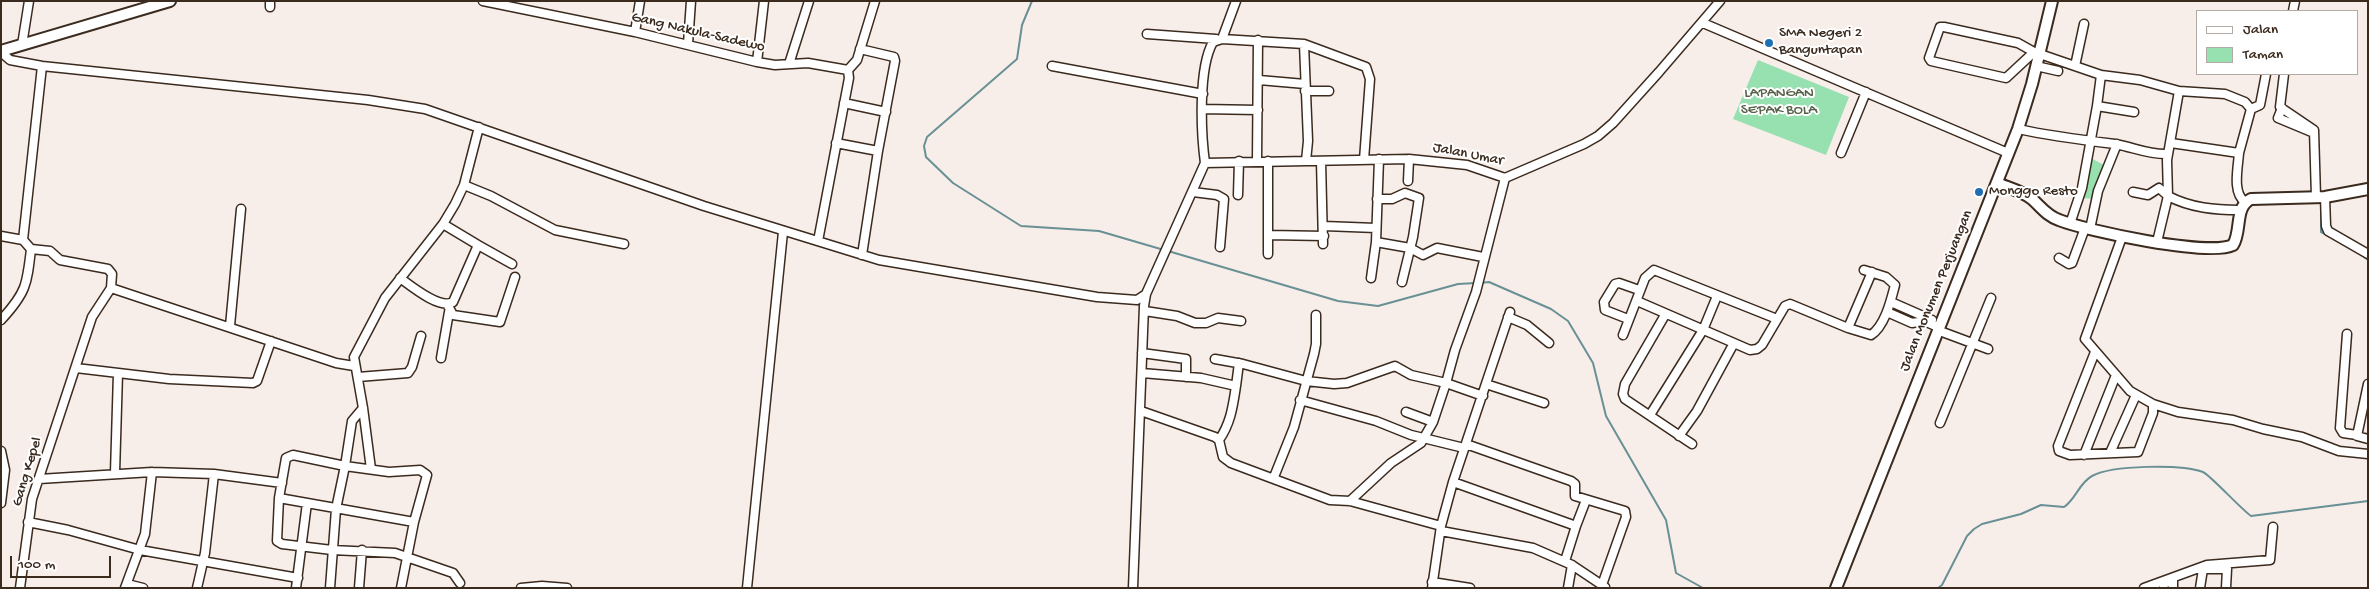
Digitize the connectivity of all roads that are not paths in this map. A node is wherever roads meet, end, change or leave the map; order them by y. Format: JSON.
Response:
{"nodes":[{"id":1,"x":29,"y":1,"type":"edge"},
{"id":2,"x":170,"y":1,"type":"edge"},
{"id":3,"x":483,"y":1,"type":"edge"},
{"id":4,"x":640,"y":1,"type":"edge"},
{"id":5,"x":691,"y":1,"type":"edge"},
{"id":6,"x":764,"y":1,"type":"edge"},
{"id":7,"x":809,"y":1,"type":"edge"},
{"id":8,"x":874,"y":1,"type":"edge"},
{"id":9,"x":1236,"y":1,"type":"edge"},
{"id":10,"x":1720,"y":1,"type":"edge"},
{"id":11,"x":2052,"y":1,"type":"edge"},
{"id":12,"x":1703,"y":23,"type":"junction"},
{"id":13,"x":2084,"y":24,"type":"dead end"},
{"id":14,"x":635,"y":32,"type":"junction"},
{"id":15,"x":1147,"y":34,"type":"dead end"},
{"id":16,"x":1219,"y":39,"type":"junction"},
{"id":17,"x":1258,"y":40,"type":"junction"},
{"id":18,"x":688,"y":44,"type":"junction"},
{"id":19,"x":1304,"y":44,"type":"junction"},
{"id":20,"x":22,"y":45,"type":"junction"},
{"id":21,"x":860,"y":49,"type":"junction"},
{"id":22,"x":1,"y":52,"type":"edge"},
{"id":23,"x":2037,"y":52,"type":"junction"},
{"id":24,"x":757,"y":62,"type":"junction"},
{"id":25,"x":789,"y":64,"type":"junction"},
{"id":26,"x":42,"y":66,"type":"junction"},
{"id":27,"x":1052,"y":66,"type":"dead end"},
{"id":28,"x":2036,"y":66,"type":"junction"},
{"id":29,"x":2075,"y":66,"type":"junction"},
{"id":30,"x":848,"y":70,"type":"junction"},
{"id":31,"x":2058,"y":71,"type":"dead end"},
{"id":32,"x":2101,"y":75,"type":"junction"},
{"id":33,"x":2266,"y":75,"type":"edge"},
{"id":34,"x":2284,"y":75,"type":"edge"},
{"id":35,"x":1258,"y":80,"type":"junction"},
{"id":36,"x":1305,"y":87,"type":"junction"},
{"id":37,"x":1328,"y":91,"type":"dead end"},
{"id":38,"x":2179,"y":91,"type":"junction"},
{"id":39,"x":1866,"y":92,"type":"junction"},
{"id":40,"x":1203,"y":94,"type":"junction"},
{"id":41,"x":844,"y":103,"type":"junction"},
{"id":42,"x":2097,"y":106,"type":"junction"},
{"id":43,"x":1202,"y":109,"type":"junction"},
{"id":44,"x":2250,"y":109,"type":"junction"},
{"id":45,"x":1258,"y":110,"type":"junction"},
{"id":46,"x":886,"y":112,"type":"junction"},
{"id":47,"x":2134,"y":112,"type":"dead end"},
{"id":48,"x":479,"y":127,"type":"junction"},
{"id":49,"x":2018,"y":129,"type":"junction"},
{"id":50,"x":836,"y":142,"type":"junction"},
{"id":51,"x":2091,"y":142,"type":"junction"},
{"id":52,"x":2171,"y":143,"type":"junction"},
{"id":53,"x":2117,"y":144,"type":"junction"},
{"id":54,"x":878,"y":151,"type":"junction"},
{"id":55,"x":1841,"y":153,"type":"dead end"},
{"id":56,"x":2008,"y":153,"type":"junction"},
{"id":57,"x":2239,"y":153,"type":"junction"},
{"id":58,"x":2168,"y":154,"type":"junction"},
{"id":59,"x":1379,"y":159,"type":"junction"},
{"id":60,"x":1409,"y":159,"type":"junction"},
{"id":61,"x":1364,"y":160,"type":"junction"},
{"id":62,"x":1239,"y":161,"type":"junction"},
{"id":63,"x":1257,"y":161,"type":"junction"},
{"id":64,"x":1268,"y":161,"type":"junction"},
{"id":65,"x":1306,"y":161,"type":"junction"},
{"id":66,"x":1321,"y":161,"type":"junction"},
{"id":67,"x":1205,"y":163,"type":"junction"},
{"id":68,"x":1504,"y":178,"type":"junction"},
{"id":69,"x":1408,"y":181,"type":"dead end"},
{"id":70,"x":1997,"y":183,"type":"junction"},
{"id":71,"x":464,"y":185,"type":"junction"},
{"id":72,"x":2368,"y":190,"type":"edge"},
{"id":73,"x":1193,"y":192,"type":"junction"},
{"id":74,"x":2133,"y":192,"type":"dead end"},
{"id":75,"x":1238,"y":195,"type":"dead end"},
{"id":76,"x":2168,"y":196,"type":"junction"},
{"id":77,"x":2321,"y":197,"type":"junction"},
{"id":78,"x":1377,"y":199,"type":"junction"},
{"id":79,"x":2243,"y":206,"type":"junction"},
{"id":80,"x":241,"y":208,"type":"dead end"},
{"id":81,"x":443,"y":224,"type":"junction"},
{"id":82,"x":2070,"y":224,"type":"junction"},
{"id":83,"x":1324,"y":226,"type":"junction"},
{"id":84,"x":1376,"y":228,"type":"junction"},
{"id":85,"x":2087,"y":229,"type":"junction"},
{"id":86,"x":783,"y":232,"type":"junction"},
{"id":87,"x":1269,"y":235,"type":"junction"},
{"id":88,"x":1,"y":236,"type":"edge"},
{"id":89,"x":2122,"y":237,"type":"junction"},
{"id":90,"x":23,"y":240,"type":"junction"},
{"id":91,"x":818,"y":241,"type":"junction"},
{"id":92,"x":1376,"y":242,"type":"junction"},
{"id":93,"x":2157,"y":242,"type":"junction"},
{"id":94,"x":624,"y":244,"type":"dead end"},
{"id":95,"x":478,"y":245,"type":"junction"},
{"id":96,"x":1220,"y":247,"type":"dead end"},
{"id":97,"x":1410,"y":248,"type":"junction"},
{"id":98,"x":31,"y":249,"type":"junction"},
{"id":99,"x":862,"y":254,"type":"junction"},
{"id":100,"x":1268,"y":254,"type":"dead end"},
{"id":101,"x":2368,"y":254,"type":"edge"},
{"id":102,"x":1483,"y":257,"type":"junction"},
{"id":103,"x":2059,"y":258,"type":"dead end"},
{"id":104,"x":512,"y":264,"type":"dead end"},
{"id":105,"x":1864,"y":270,"type":"dead end"},
{"id":106,"x":1872,"y":272,"type":"junction"},
{"id":107,"x":515,"y":277,"type":"dead end"},
{"id":108,"x":400,"y":278,"type":"junction"},
{"id":109,"x":1371,"y":278,"type":"dead end"},
{"id":110,"x":1402,"y":282,"type":"dead end"},
{"id":111,"x":111,"y":288,"type":"junction"},
{"id":112,"x":1639,"y":290,"type":"junction"},
{"id":113,"x":1146,"y":294,"type":"junction"},
{"id":114,"x":1717,"y":296,"type":"junction"},
{"id":115,"x":1991,"y":298,"type":"dead end"},
{"id":116,"x":1137,"y":300,"type":"junction"},
{"id":117,"x":1636,"y":302,"type":"junction"},
{"id":118,"x":1891,"y":302,"type":"junction"},
{"id":119,"x":448,"y":308,"type":"junction"},
{"id":120,"x":1145,"y":309,"type":"junction"},
{"id":121,"x":1887,"y":312,"type":"junction"},
{"id":122,"x":1316,"y":315,"type":"dead end"},
{"id":123,"x":1665,"y":315,"type":"junction"},
{"id":124,"x":1628,"y":319,"type":"junction"},
{"id":125,"x":1777,"y":319,"type":"junction"},
{"id":126,"x":1,"y":320,"type":"edge"},
{"id":127,"x":1241,"y":321,"type":"dead end"},
{"id":128,"x":230,"y":326,"type":"junction"},
{"id":129,"x":1938,"y":327,"type":"junction"},
{"id":130,"x":1848,"y":328,"type":"junction"},
{"id":131,"x":1703,"y":330,"type":"junction"},
{"id":132,"x":1623,"y":334,"type":"dead end"},
{"id":133,"x":2347,"y":334,"type":"dead end"},
{"id":134,"x":422,"y":336,"type":"dead end"},
{"id":135,"x":271,"y":340,"type":"junction"},
{"id":136,"x":1548,"y":343,"type":"dead end"},
{"id":137,"x":1734,"y":343,"type":"junction"},
{"id":138,"x":1972,"y":344,"type":"junction"},
{"id":139,"x":1988,"y":349,"type":"dead end"},
{"id":140,"x":2095,"y":352,"type":"junction"},
{"id":141,"x":1142,"y":353,"type":"junction"},
{"id":142,"x":440,"y":358,"type":"dead end"},
{"id":143,"x":1215,"y":359,"type":"dead end"},
{"id":144,"x":1240,"y":363,"type":"junction"},
{"id":145,"x":354,"y":366,"type":"junction"},
{"id":146,"x":76,"y":368,"type":"junction"},
{"id":147,"x":118,"y":373,"type":"junction"},
{"id":148,"x":1142,"y":373,"type":"junction"},
{"id":149,"x":2116,"y":376,"type":"junction"},
{"id":150,"x":358,"y":377,"type":"junction"},
{"id":151,"x":1186,"y":377,"type":"junction"},
{"id":152,"x":1306,"y":381,"type":"junction"},
{"id":153,"x":1446,"y":383,"type":"junction"},
{"id":154,"x":1486,"y":384,"type":"junction"},
{"id":155,"x":2368,"y":384,"type":"edge"},
{"id":156,"x":1236,"y":386,"type":"junction"},
{"id":157,"x":2136,"y":395,"type":"junction"},
{"id":158,"x":1483,"y":396,"type":"junction"},
{"id":159,"x":1300,"y":400,"type":"junction"},
{"id":160,"x":2366,"y":401,"type":"edge"},
{"id":161,"x":1544,"y":404,"type":"dead end"},
{"id":162,"x":2153,"y":404,"type":"junction"},
{"id":163,"x":364,"y":408,"type":"junction"},
{"id":164,"x":1140,"y":411,"type":"junction"},
{"id":165,"x":1406,"y":412,"type":"dead end"},
{"id":166,"x":1650,"y":415,"type":"junction"},
{"id":167,"x":1433,"y":422,"type":"junction"},
{"id":168,"x":1940,"y":423,"type":"dead end"},
{"id":169,"x":2359,"y":423,"type":"junction"},
{"id":170,"x":2368,"y":425,"type":"edge"},
{"id":171,"x":2357,"y":435,"type":"junction"},
{"id":172,"x":1679,"y":436,"type":"junction"},
{"id":173,"x":1424,"y":438,"type":"junction"},
{"id":174,"x":2368,"y":439,"type":"edge"},
{"id":175,"x":1219,"y":440,"type":"junction"},
{"id":176,"x":1692,"y":444,"type":"dead end"},
{"id":177,"x":1465,"y":446,"type":"junction"},
{"id":178,"x":1,"y":451,"type":"edge"},
{"id":179,"x":2110,"y":453,"type":"junction"},
{"id":180,"x":2368,"y":454,"type":"edge"},
{"id":181,"x":2084,"y":455,"type":"junction"},
{"id":182,"x":345,"y":466,"type":"junction"},
{"id":183,"x":371,"y":469,"type":"junction"},
{"id":184,"x":152,"y":472,"type":"junction"},
{"id":185,"x":115,"y":473,"type":"junction"},
{"id":186,"x":214,"y":474,"type":"junction"},
{"id":187,"x":1274,"y":477,"type":"junction"},
{"id":188,"x":40,"y":480,"type":"junction"},
{"id":189,"x":1453,"y":482,"type":"junction"},
{"id":190,"x":282,"y":483,"type":"junction"},
{"id":191,"x":2,"y":497,"type":"edge"},
{"id":192,"x":280,"y":498,"type":"junction"},
{"id":193,"x":1586,"y":500,"type":"junction"},
{"id":194,"x":1350,"y":501,"type":"junction"},
{"id":195,"x":307,"y":503,"type":"junction"},
{"id":196,"x":336,"y":509,"type":"junction"},
{"id":197,"x":28,"y":522,"type":"junction"},
{"id":198,"x":414,"y":522,"type":"junction"},
{"id":199,"x":1576,"y":526,"type":"junction"},
{"id":200,"x":2273,"y":527,"type":"dead end"},
{"id":201,"x":1441,"y":529,"type":"junction"},
{"id":202,"x":302,"y":547,"type":"junction"},
{"id":203,"x":140,"y":550,"type":"junction"},
{"id":204,"x":332,"y":550,"type":"junction"},
{"id":205,"x":362,"y":550,"type":"junction"},
{"id":206,"x":407,"y":556,"type":"junction"},
{"id":207,"x":203,"y":561,"type":"junction"},
{"id":208,"x":1568,"y":563,"type":"junction"},
{"id":209,"x":298,"y":578,"type":"junction"},
{"id":210,"x":1432,"y":585,"type":"edge"},
{"id":211,"x":126,"y":586,"type":"edge"},
{"id":212,"x":460,"y":586,"type":"edge"},
{"id":213,"x":1604,"y":587,"type":"edge"},
{"id":214,"x":20,"y":588,"type":"edge"},
{"id":215,"x":143,"y":588,"type":"edge"},
{"id":216,"x":196,"y":588,"type":"edge"},
{"id":217,"x":296,"y":588,"type":"edge"},
{"id":218,"x":330,"y":588,"type":"edge"},
{"id":219,"x":359,"y":588,"type":"edge"},
{"id":220,"x":401,"y":588,"type":"edge"},
{"id":221,"x":521,"y":588,"type":"edge"},
{"id":222,"x":567,"y":588,"type":"edge"},
{"id":223,"x":746,"y":588,"type":"edge"},
{"id":224,"x":1132,"y":588,"type":"edge"},
{"id":225,"x":1469,"y":588,"type":"edge"},
{"id":226,"x":1568,"y":588,"type":"edge"},
{"id":227,"x":1836,"y":588,"type":"edge"},
{"id":228,"x":2144,"y":588,"type":"edge"},
{"id":229,"x":2154,"y":588,"type":"edge"},
{"id":230,"x":2173,"y":588,"type":"edge"},
{"id":231,"x":2200,"y":588,"type":"edge"},
{"id":232,"x":2226,"y":588,"type":"edge"}],
"edges":[{"from":1,"to":20,"type":"street"},
{"from":2,"to":20,"type":"street"},
{"from":3,"to":14,"type":"street","name":"Gang Nakula-Sadewo"},
{"from":4,"to":14,"type":"street"},
{"from":5,"to":18,"type":"street"},
{"from":6,"to":24,"type":"street"},
{"from":7,"to":25,"type":"street"},
{"from":8,"to":21,"type":"street"},
{"from":9,"to":16,"type":"street"},
{"from":10,"to":12,"type":"street","name":"Jalan Umar"},
{"from":11,"to":23,"type":"street","name":"Jalan Monumen Perjuangan"},
{"from":12,"to":39,"type":"street"},
{"from":12,"to":68,"type":"street","name":"Jalan Umar"},
{"from":13,"to":29,"type":"street"},
{"from":14,"to":18,"type":"street","name":"Gang Nakula-Sadewo"},
{"from":15,"to":16,"type":"street"},
{"from":16,"to":17,"type":"street"},
{"from":16,"to":40,"type":"street"},
{"from":17,"to":19,"type":"street"},
{"from":17,"to":35,"type":"street"},
{"from":18,"to":24,"type":"street","name":"Gang Nakula-Sadewo"},
{"from":19,"to":36,"type":"street"},
{"from":19,"to":61,"type":"street"},
{"from":20,"to":22,"type":"street"},
{"from":21,"to":30,"type":"street"},
{"from":21,"to":46,"type":"street"},
{"from":22,"to":26,"type":"street"},
{"from":23,"to":23,"type":"street"},
{"from":23,"to":28,"type":"street","name":"Jalan Monumen Perjuangan"},
{"from":23,"to":29,"type":"street"},
{"from":24,"to":25,"type":"street","name":"Gang Nakula-Sadewo"},
{"from":25,"to":30,"type":"street","name":"Gang Nakula-Sadewo"},
{"from":26,"to":48,"type":"street"},
{"from":26,"to":90,"type":"street"},
{"from":27,"to":40,"type":"street"},
{"from":28,"to":31,"type":"street"},
{"from":28,"to":49,"type":"street","name":"Jalan Monumen Perjuangan"},
{"from":29,"to":32,"type":"street"},
{"from":30,"to":41,"type":"street"},
{"from":32,"to":38,"type":"street"},
{"from":32,"to":42,"type":"street"},
{"from":33,"to":44,"type":"street"},
{"from":34,"to":77,"type":"street"},
{"from":35,"to":36,"type":"street"},
{"from":35,"to":45,"type":"street"},
{"from":36,"to":37,"type":"street"},
{"from":36,"to":65,"type":"street"},
{"from":38,"to":44,"type":"street"},
{"from":38,"to":52,"type":"street"},
{"from":39,"to":55,"type":"street"},
{"from":39,"to":56,"type":"street"},
{"from":40,"to":43,"type":"street"},
{"from":41,"to":46,"type":"street"},
{"from":41,"to":50,"type":"street"},
{"from":42,"to":47,"type":"street"},
{"from":42,"to":51,"type":"street"},
{"from":43,"to":45,"type":"street"},
{"from":43,"to":67,"type":"street"},
{"from":44,"to":57,"type":"street"},
{"from":45,"to":63,"type":"street"},
{"from":46,"to":54,"type":"street"},
{"from":48,"to":71,"type":"street"},
{"from":48,"to":86,"type":"street"},
{"from":49,"to":51,"type":"street"},
{"from":49,"to":56,"type":"street","name":"Jalan Monumen Perjuangan"},
{"from":50,"to":54,"type":"street"},
{"from":50,"to":91,"type":"street"},
{"from":51,"to":53,"type":"street"},
{"from":51,"to":82,"type":"street"},
{"from":52,"to":57,"type":"street"},
{"from":52,"to":58,"type":"street"},
{"from":53,"to":58,"type":"street"},
{"from":53,"to":85,"type":"street"},
{"from":54,"to":99,"type":"street"},
{"from":56,"to":70,"type":"street","name":"Jalan Monumen Perjuangan"},
{"from":57,"to":79,"type":"street"},
{"from":58,"to":76,"type":"street"},
{"from":59,"to":60,"type":"street","name":"Jalan Umar"},
{"from":59,"to":61,"type":"street","name":"Jalan Umar"},
{"from":59,"to":78,"type":"street"},
{"from":60,"to":68,"type":"street","name":"Jalan Umar"},
{"from":60,"to":69,"type":"street"},
{"from":61,"to":66,"type":"street","name":"Jalan Umar"},
{"from":62,"to":63,"type":"street","name":"Jalan Umar"},
{"from":62,"to":67,"type":"street","name":"Jalan Umar"},
{"from":62,"to":75,"type":"street"},
{"from":63,"to":64,"type":"street","name":"Jalan Umar"},
{"from":64,"to":65,"type":"street","name":"Jalan Umar"},
{"from":64,"to":87,"type":"street"},
{"from":65,"to":66,"type":"street","name":"Jalan Umar"},
{"from":66,"to":83,"type":"street"},
{"from":67,"to":73,"type":"street"},
{"from":68,"to":102,"type":"street"},
{"from":70,"to":82,"type":"street"},
{"from":70,"to":129,"type":"street","name":"Jalan Monumen Perjuangan"},
{"from":71,"to":81,"type":"street"},
{"from":71,"to":94,"type":"street"},
{"from":72,"to":77,"type":"street"},
{"from":73,"to":96,"type":"street"},
{"from":73,"to":113,"type":"street"},
{"from":74,"to":76,"type":"street"},
{"from":76,"to":79,"type":"street"},
{"from":76,"to":93,"type":"street"},
{"from":77,"to":79,"type":"street"},
{"from":77,"to":101,"type":"street"},
{"from":78,"to":84,"type":"street"},
{"from":78,"to":97,"type":"street"},
{"from":79,"to":93,"type":"street"},
{"from":80,"to":128,"type":"street"},
{"from":81,"to":95,"type":"street"},
{"from":81,"to":108,"type":"street"},
{"from":82,"to":85,"type":"street"},
{"from":83,"to":84,"type":"street"},
{"from":83,"to":87,"type":"street"},
{"from":84,"to":92,"type":"street"},
{"from":85,"to":89,"type":"street"},
{"from":85,"to":103,"type":"street"},
{"from":86,"to":91,"type":"street"},
{"from":86,"to":223,"type":"street"},
{"from":87,"to":100,"type":"street"},
{"from":88,"to":90,"type":"street"},
{"from":89,"to":93,"type":"street"},
{"from":89,"to":140,"type":"street"},
{"from":90,"to":98,"type":"street"},
{"from":91,"to":99,"type":"street"},
{"from":92,"to":97,"type":"street"},
{"from":92,"to":109,"type":"street"},
{"from":95,"to":104,"type":"street"},
{"from":95,"to":119,"type":"street"},
{"from":97,"to":102,"type":"street"},
{"from":97,"to":110,"type":"street"},
{"from":98,"to":111,"type":"street"},
{"from":98,"to":126,"type":"street"},
{"from":99,"to":116,"type":"street"},
{"from":102,"to":153,"type":"street"},
{"from":105,"to":106,"type":"street"},
{"from":106,"to":118,"type":"street"},
{"from":106,"to":130,"type":"street"},
{"from":107,"to":119,"type":"street"},
{"from":108,"to":119,"type":"street"},
{"from":108,"to":145,"type":"street"},
{"from":111,"to":128,"type":"street"},
{"from":111,"to":146,"type":"street","name":"Gang Kepel"},
{"from":112,"to":114,"type":"street"},
{"from":112,"to":117,"type":"street"},
{"from":112,"to":124,"type":"street"},
{"from":113,"to":116,"type":"street"},
{"from":113,"to":120,"type":"street"},
{"from":114,"to":125,"type":"street"},
{"from":114,"to":131,"type":"street"},
{"from":115,"to":138,"type":"street"},
{"from":116,"to":120,"type":"street"},
{"from":117,"to":123,"type":"street"},
{"from":117,"to":124,"type":"street"},
{"from":118,"to":121,"type":"street"},
{"from":118,"to":129,"type":"street"},
{"from":119,"to":142,"type":"street"},
{"from":120,"to":127,"type":"street"},
{"from":120,"to":141,"type":"street"},
{"from":121,"to":129,"type":"street"},
{"from":121,"to":130,"type":"street"},
{"from":122,"to":152,"type":"street"},
{"from":123,"to":131,"type":"street"},
{"from":123,"to":166,"type":"street"},
{"from":124,"to":132,"type":"street"},
{"from":125,"to":130,"type":"street"},
{"from":125,"to":137,"type":"street"},
{"from":128,"to":135,"type":"street"},
{"from":129,"to":138,"type":"street"},
{"from":129,"to":227,"type":"street","name":"Jalan Monumen Perjuangan"},
{"from":131,"to":137,"type":"street"},
{"from":131,"to":166,"type":"street"},
{"from":133,"to":171,"type":"street"},
{"from":134,"to":150,"type":"street"},
{"from":135,"to":145,"type":"street"},
{"from":135,"to":147,"type":"street"},
{"from":136,"to":154,"type":"street"},
{"from":137,"to":172,"type":"street"},
{"from":138,"to":139,"type":"street"},
{"from":138,"to":168,"type":"street"},
{"from":140,"to":149,"type":"street"},
{"from":140,"to":181,"type":"street"},
{"from":141,"to":148,"type":"street"},
{"from":141,"to":151,"type":"street"},
{"from":143,"to":144,"type":"street"},
{"from":144,"to":152,"type":"street"},
{"from":144,"to":156,"type":"street"},
{"from":145,"to":150,"type":"street"},
{"from":146,"to":147,"type":"street"},
{"from":146,"to":188,"type":"street","name":"Gang Kepel"},
{"from":147,"to":185,"type":"street"},
{"from":148,"to":151,"type":"street"},
{"from":148,"to":164,"type":"street"},
{"from":149,"to":157,"type":"street"},
{"from":149,"to":181,"type":"street"},
{"from":150,"to":163,"type":"street"},
{"from":151,"to":156,"type":"street"},
{"from":152,"to":153,"type":"street"},
{"from":152,"to":159,"type":"street"},
{"from":153,"to":158,"type":"street"},
{"from":153,"to":167,"type":"street"},
{"from":154,"to":158,"type":"street"},
{"from":154,"to":161,"type":"street"},
{"from":155,"to":160,"type":"street"},
{"from":156,"to":175,"type":"street"},
{"from":157,"to":162,"type":"street"},
{"from":157,"to":179,"type":"street"},
{"from":158,"to":177,"type":"street"},
{"from":159,"to":173,"type":"street"},
{"from":159,"to":187,"type":"street"},
{"from":160,"to":169,"type":"street"},
{"from":162,"to":179,"type":"street"},
{"from":162,"to":180,"type":"street"},
{"from":163,"to":182,"type":"street"},
{"from":163,"to":183,"type":"street"},
{"from":164,"to":175,"type":"street"},
{"from":164,"to":224,"type":"street"},
{"from":165,"to":167,"type":"street"},
{"from":166,"to":172,"type":"street"},
{"from":167,"to":173,"type":"street"},
{"from":169,"to":170,"type":"street"},
{"from":169,"to":171,"type":"street"},
{"from":171,"to":174,"type":"street"},
{"from":172,"to":176,"type":"street"},
{"from":173,"to":177,"type":"street"},
{"from":173,"to":194,"type":"street"},
{"from":175,"to":187,"type":"street"},
{"from":177,"to":189,"type":"street"},
{"from":177,"to":193,"type":"street"},
{"from":178,"to":191,"type":"street"},
{"from":179,"to":181,"type":"street"},
{"from":182,"to":183,"type":"street"},
{"from":182,"to":190,"type":"street"},
{"from":182,"to":196,"type":"street"},
{"from":183,"to":198,"type":"street"},
{"from":184,"to":185,"type":"street"},
{"from":184,"to":186,"type":"street"},
{"from":184,"to":203,"type":"street"},
{"from":185,"to":188,"type":"street"},
{"from":186,"to":190,"type":"street"},
{"from":186,"to":207,"type":"street"},
{"from":187,"to":194,"type":"street"},
{"from":188,"to":197,"type":"street","name":"Gang Kepel"},
{"from":189,"to":199,"type":"street"},
{"from":189,"to":201,"type":"street"},
{"from":190,"to":192,"type":"street"},
{"from":192,"to":195,"type":"street"},
{"from":192,"to":202,"type":"street"},
{"from":193,"to":199,"type":"street"},
{"from":193,"to":213,"type":"street"},
{"from":194,"to":201,"type":"street"},
{"from":195,"to":196,"type":"street"},
{"from":195,"to":202,"type":"street"},
{"from":196,"to":198,"type":"street"},
{"from":196,"to":204,"type":"street"},
{"from":197,"to":203,"type":"street"},
{"from":197,"to":214,"type":"street","name":"Gang Kepel"},
{"from":198,"to":206,"type":"street"},
{"from":199,"to":208,"type":"street"},
{"from":200,"to":228,"type":"street"},
{"from":201,"to":208,"type":"street"},
{"from":201,"to":210,"type":"street"},
{"from":202,"to":204,"type":"street"},
{"from":202,"to":209,"type":"street"},
{"from":203,"to":207,"type":"street"},
{"from":203,"to":211,"type":"street"},
{"from":204,"to":205,"type":"street"},
{"from":204,"to":218,"type":"street"},
{"from":205,"to":206,"type":"street"},
{"from":205,"to":219,"type":"street"},
{"from":206,"to":212,"type":"street"},
{"from":206,"to":220,"type":"street"},
{"from":207,"to":209,"type":"street"},
{"from":207,"to":216,"type":"street"},
{"from":208,"to":213,"type":"street"},
{"from":208,"to":226,"type":"street"},
{"from":209,"to":217,"type":"street"},
{"from":210,"to":225,"type":"street"},
{"from":211,"to":215,"type":"street"},
{"from":221,"to":222,"type":"street"},
{"from":229,"to":230,"type":"street"},
{"from":231,"to":232,"type":"street"}]}
